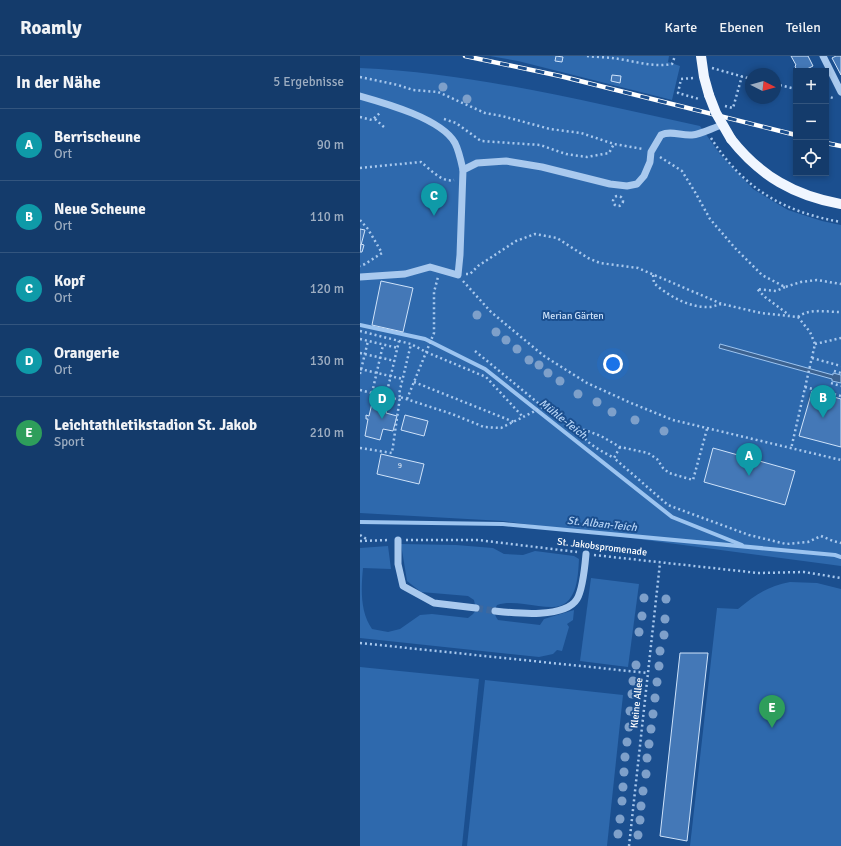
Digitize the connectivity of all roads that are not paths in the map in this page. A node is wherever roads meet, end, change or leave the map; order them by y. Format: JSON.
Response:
{"nodes":[{"id":1,"x":823,"y":56,"type":"edge"},
{"id":2,"x":702,"y":61,"type":"edge"},
{"id":3,"x":841,"y":92,"type":"edge"},
{"id":4,"x":360,"y":96,"type":"edge"},
{"id":5,"x":722,"y":125,"type":"junction"},
{"id":6,"x":463,"y":173,"type":"junction"},
{"id":7,"x":841,"y":204,"type":"edge"},
{"id":8,"x":360,"y":277,"type":"edge"},
{"id":9,"x":398,"y":540,"type":"road end"},
{"id":10,"x":586,"y":554,"type":"road end"},
{"id":11,"x":476,"y":608,"type":"tunnel mouth"},
{"id":12,"x":495,"y":611,"type":"tunnel mouth"}],
"edges":[{"from":1,"to":3,"type":"street"},
{"from":2,"to":5,"type":"main road","bridge":true},
{"from":4,"to":6,"type":"street"},
{"from":5,"to":6,"type":"street"},
{"from":5,"to":7,"type":"main road","bridge":true},
{"from":6,"to":8,"type":"street"},
{"from":9,"to":11,"type":"street"},
{"from":10,"to":12,"type":"street"}]}
